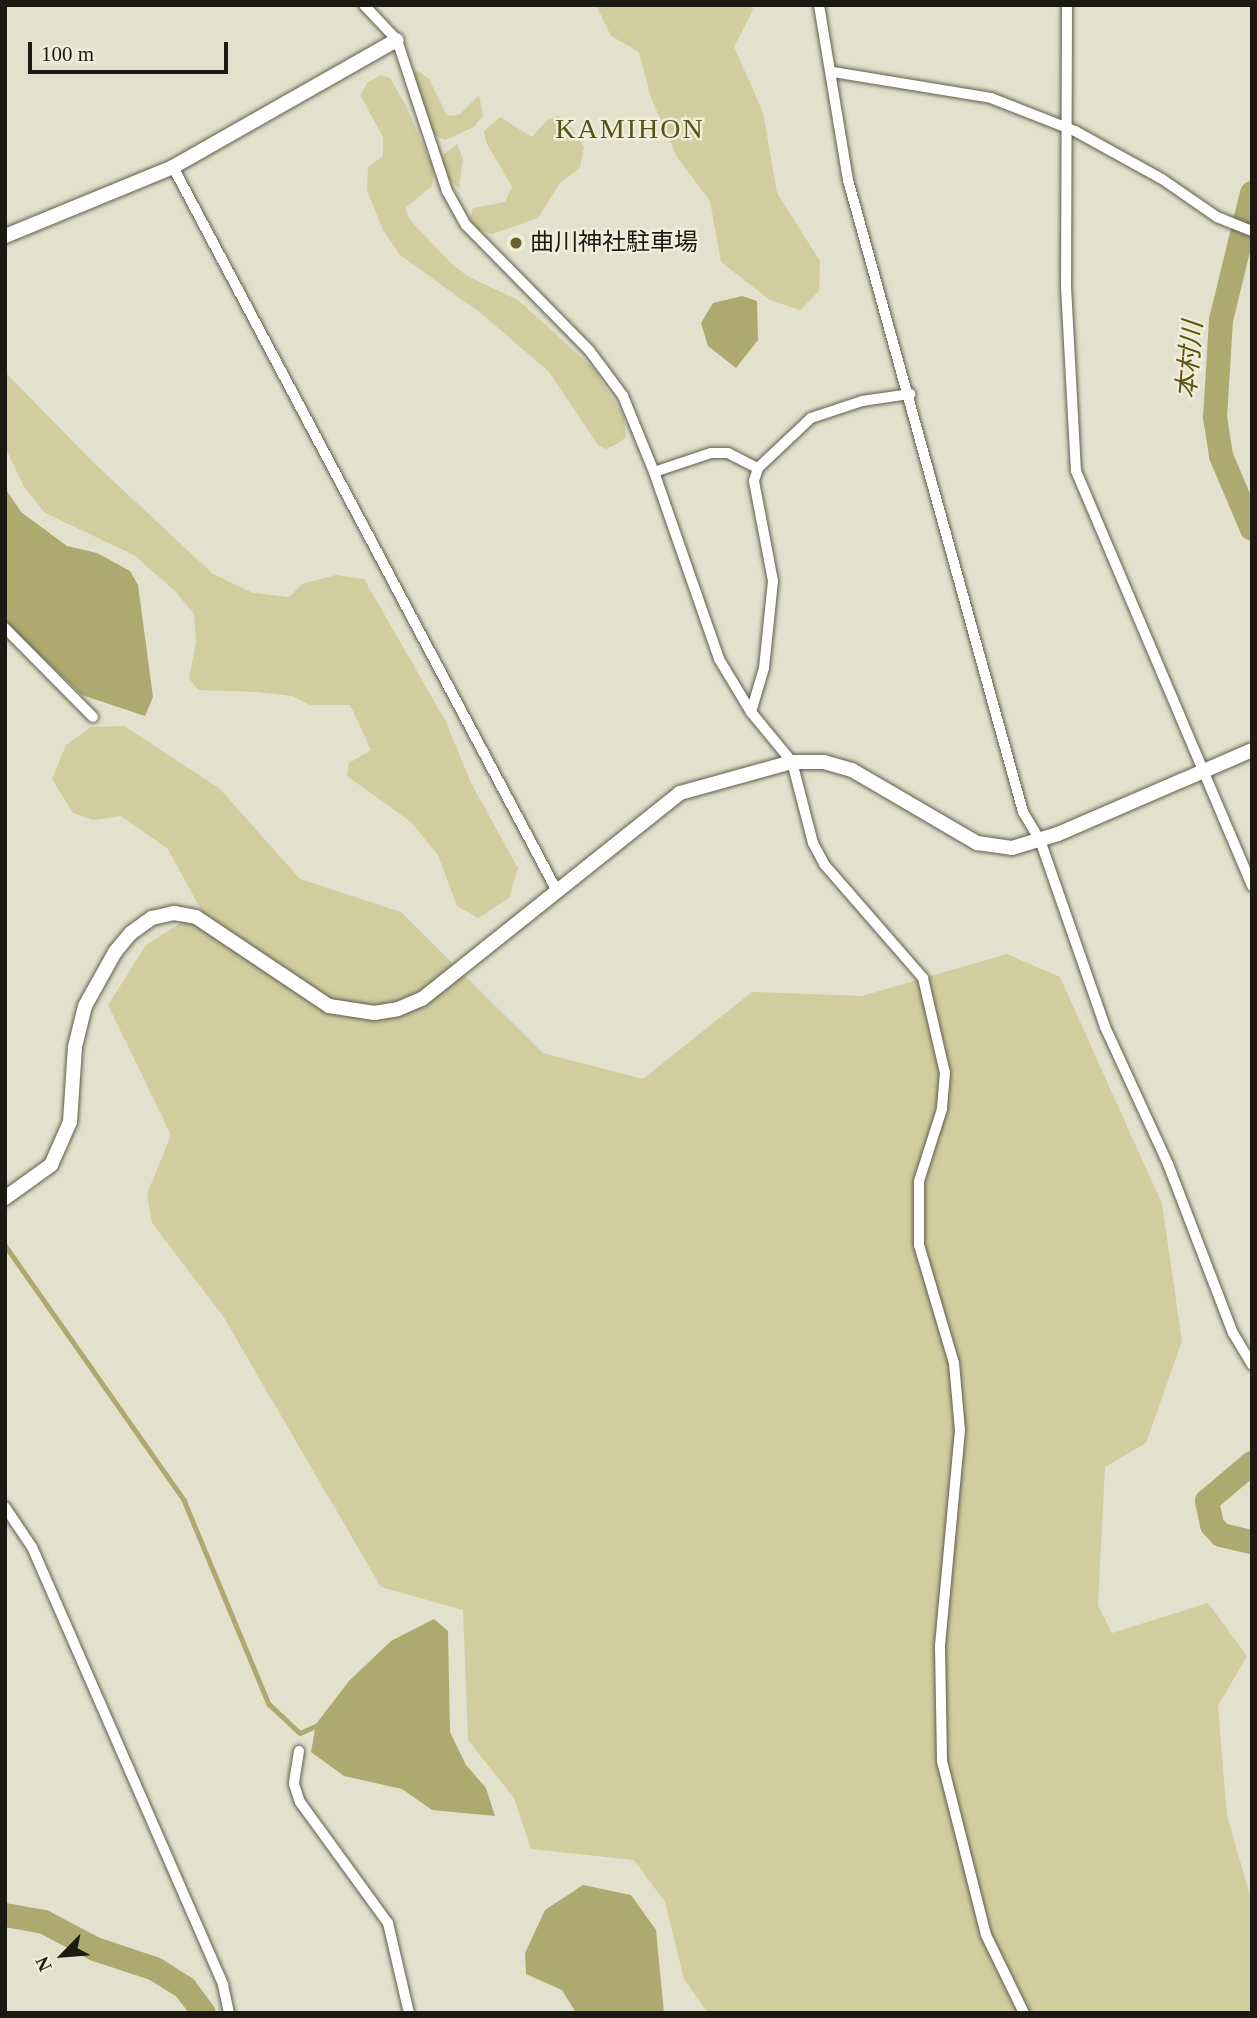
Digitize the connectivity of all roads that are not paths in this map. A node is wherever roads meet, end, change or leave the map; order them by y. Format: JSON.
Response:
{"nodes":[{"id":1,"x":364,"y":5,"type":"edge"},
{"id":2,"x":819,"y":5,"type":"edge"},
{"id":3,"x":1067,"y":5,"type":"edge"},
{"id":4,"x":397,"y":40,"type":"junction"},
{"id":5,"x":833,"y":72,"type":"junction"},
{"id":6,"x":1067,"y":128,"type":"junction"},
{"id":7,"x":173,"y":167,"type":"junction"},
{"id":8,"x":1252,"y":231,"type":"edge"},
{"id":9,"x":5,"y":236,"type":"edge"},
{"id":10,"x":910,"y":394,"type":"junction"},
{"id":11,"x":758,"y":468,"type":"junction"},
{"id":12,"x":654,"y":472,"type":"junction"},
{"id":13,"x":5,"y":628,"type":"edge"},
{"id":14,"x":751,"y":712,"type":"junction"},
{"id":15,"x":93,"y":717,"type":"dead end"},
{"id":16,"x":1252,"y":750,"type":"edge"},
{"id":17,"x":793,"y":762,"type":"junction"},
{"id":18,"x":1205,"y":771,"type":"junction"},
{"id":19,"x":1040,"y":840,"type":"junction"},
{"id":20,"x":1252,"y":886,"type":"edge"},
{"id":21,"x":556,"y":891,"type":"junction"},
{"id":22,"x":5,"y":1198,"type":"edge"},
{"id":23,"x":1252,"y":1365,"type":"edge"},
{"id":24,"x":5,"y":1507,"type":"edge"},
{"id":25,"x":299,"y":1751,"type":"dead end"},
{"id":26,"x":229,"y":2013,"type":"edge"},
{"id":27,"x":409,"y":2013,"type":"edge"},
{"id":28,"x":1024,"y":2013,"type":"edge"}],
"edges":[{"from":1,"to":4,"type":"street"},
{"from":2,"to":5,"type":"street"},
{"from":3,"to":6,"type":"street"},
{"from":4,"to":7,"type":"street"},
{"from":4,"to":12,"type":"street"},
{"from":5,"to":6,"type":"street"},
{"from":5,"to":10,"type":"street"},
{"from":6,"to":8,"type":"street"},
{"from":6,"to":18,"type":"street"},
{"from":7,"to":9,"type":"street"},
{"from":7,"to":21,"type":"street"},
{"from":10,"to":11,"type":"street"},
{"from":10,"to":19,"type":"street"},
{"from":11,"to":12,"type":"street"},
{"from":11,"to":14,"type":"street"},
{"from":12,"to":14,"type":"street"},
{"from":13,"to":15,"type":"street"},
{"from":14,"to":17,"type":"street"},
{"from":16,"to":18,"type":"street"},
{"from":17,"to":19,"type":"street"},
{"from":17,"to":21,"type":"street"},
{"from":17,"to":28,"type":"street"},
{"from":18,"to":19,"type":"street"},
{"from":18,"to":20,"type":"street"},
{"from":19,"to":23,"type":"street"},
{"from":21,"to":22,"type":"street"},
{"from":24,"to":26,"type":"street"},
{"from":25,"to":27,"type":"street"}]}
